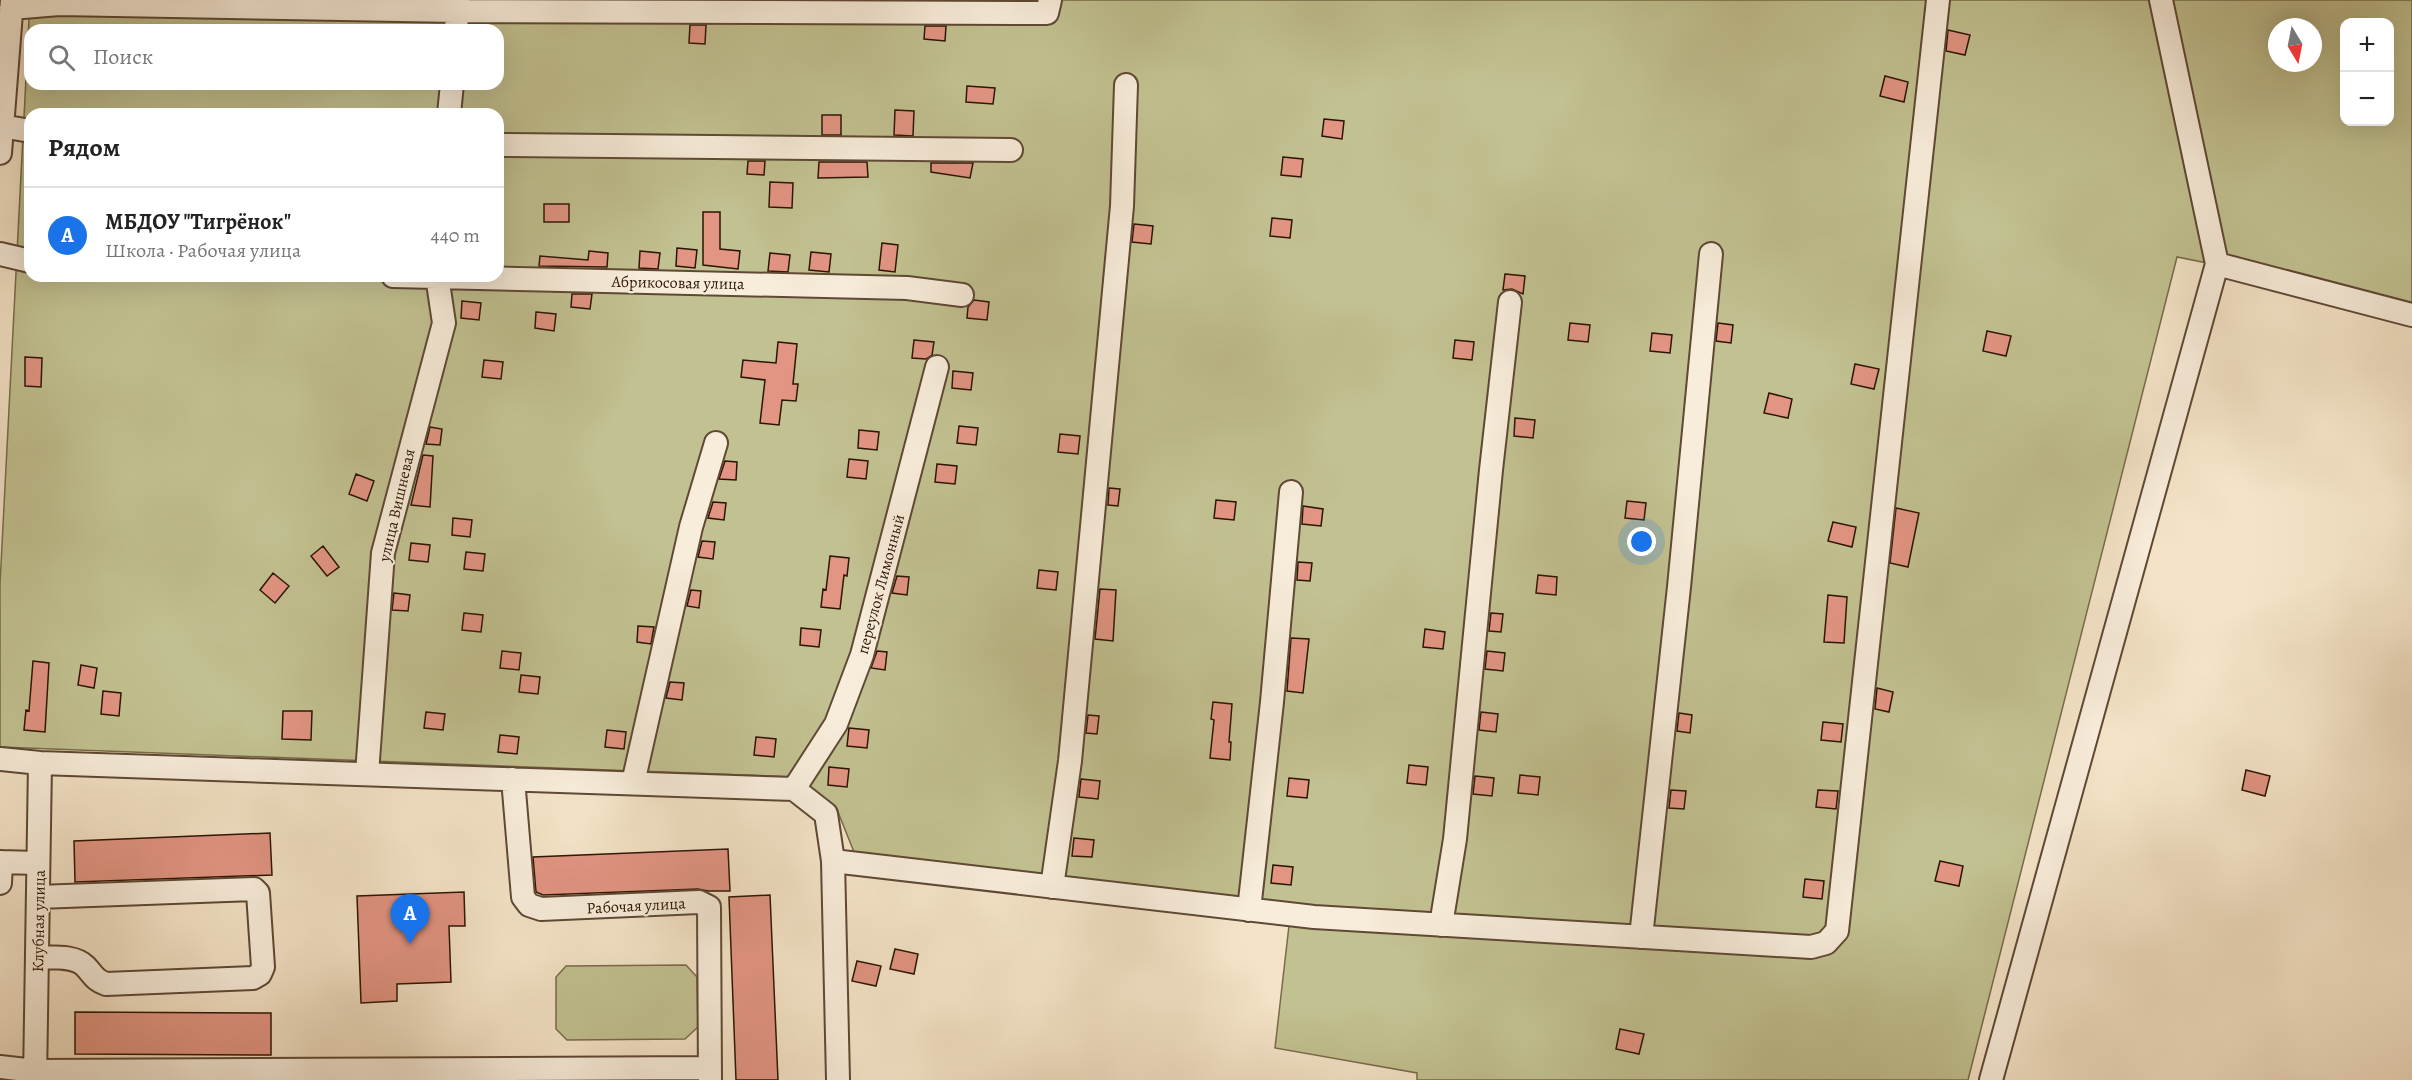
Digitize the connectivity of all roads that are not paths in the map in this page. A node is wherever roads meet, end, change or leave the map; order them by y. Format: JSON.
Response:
{"nodes":[{"id":1,"x":1938,"y":0,"type":"edge"},
{"id":2,"x":2161,"y":0,"type":"edge"},
{"id":3,"x":12,"y":4,"type":"edge"},
{"id":4,"x":1048,"y":7,"type":"edge"},
{"id":5,"x":457,"y":14,"type":"edge"},
{"id":6,"x":1126,"y":85,"type":"dead end"},
{"id":7,"x":451,"y":90,"type":"edge"},
{"id":8,"x":450,"y":108,"type":"edge"},
{"id":9,"x":2,"y":126,"type":"junction"},
{"id":10,"x":24,"y":130,"type":"edge"},
{"id":11,"x":504,"y":145,"type":"edge"},
{"id":12,"x":1011,"y":150,"type":"dead end"},
{"id":13,"x":0,"y":153,"type":"edge"},
{"id":14,"x":0,"y":254,"type":"edge"},
{"id":15,"x":1711,"y":254,"type":"dead end"},
{"id":16,"x":24,"y":260,"type":"edge"},
{"id":17,"x":2217,"y":264,"type":"junction"},
{"id":18,"x":504,"y":278,"type":"edge"},
{"id":19,"x":438,"y":282,"type":"edge"},
{"id":20,"x":962,"y":295,"type":"dead end"},
{"id":21,"x":1510,"y":303,"type":"dead end"},
{"id":22,"x":2412,"y":315,"type":"edge"},
{"id":23,"x":937,"y":367,"type":"dead end"},
{"id":24,"x":716,"y":443,"type":"dead end"},
{"id":25,"x":1291,"y":492,"type":"dead end"},
{"id":26,"x":0,"y":759,"type":"edge"},
{"id":27,"x":40,"y":763,"type":"junction"},
{"id":28,"x":367,"y":774,"type":"junction"},
{"id":29,"x":513,"y":779,"type":"junction"},
{"id":30,"x":633,"y":783,"type":"junction"},
{"id":31,"x":794,"y":789,"type":"junction"},
{"id":32,"x":833,"y":861,"type":"junction"},
{"id":33,"x":39,"y":863,"type":"junction"},
{"id":34,"x":0,"y":869,"type":"edge"},
{"id":35,"x":1052,"y":887,"type":"junction"},
{"id":36,"x":38,"y":897,"type":"junction"},
{"id":37,"x":1249,"y":910,"type":"junction"},
{"id":38,"x":1441,"y":925,"type":"junction"},
{"id":39,"x":1641,"y":936,"type":"junction"},
{"id":40,"x":37,"y":957,"type":"junction"},
{"id":41,"x":0,"y":1067,"type":"edge"},
{"id":42,"x":552,"y":1074,"type":"edge"},
{"id":43,"x":710,"y":1074,"type":"edge"},
{"id":44,"x":35,"y":1075,"type":"edge"},
{"id":45,"x":294,"y":1075,"type":"edge"},
{"id":46,"x":383,"y":1075,"type":"edge"},
{"id":47,"x":837,"y":1080,"type":"edge"},
{"id":48,"x":1991,"y":1080,"type":"edge"}],
"edges":[{"from":1,"to":39,"type":"street"},
{"from":2,"to":17,"type":"street"},
{"from":3,"to":5,"type":"street"},
{"from":3,"to":9,"type":"street"},
{"from":4,"to":5,"type":"street"},
{"from":6,"to":35,"type":"street"},
{"from":7,"to":8,"type":"street"},
{"from":9,"to":10,"type":"street"},
{"from":9,"to":13,"type":"street"},
{"from":11,"to":12,"type":"street"},
{"from":14,"to":16,"type":"street"},
{"from":15,"to":39,"type":"street"},
{"from":17,"to":22,"type":"street"},
{"from":17,"to":48,"type":"street"},
{"from":18,"to":20,"type":"street","name":"Абрикосовая улица"},
{"from":19,"to":28,"type":"street","name":"улица Вишневая"},
{"from":21,"to":38,"type":"street"},
{"from":23,"to":31,"type":"street","name":"переулок Лимонный"},
{"from":24,"to":30,"type":"street"},
{"from":25,"to":37,"type":"street"},
{"from":26,"to":27,"type":"street"},
{"from":27,"to":28,"type":"street"},
{"from":27,"to":33,"type":"street","name":"Клубная улица"},
{"from":28,"to":29,"type":"street"},
{"from":29,"to":30,"type":"street"},
{"from":29,"to":43,"type":"street","name":"Рабочая улица"},
{"from":30,"to":31,"type":"street"},
{"from":31,"to":32,"type":"street"},
{"from":32,"to":35,"type":"street"},
{"from":32,"to":47,"type":"street"},
{"from":33,"to":34,"type":"street"},
{"from":33,"to":36,"type":"street","name":"Клубная улица"},
{"from":35,"to":37,"type":"street"},
{"from":36,"to":40,"type":"street","name":"Клубная улица"},
{"from":36,"to":40,"type":"street"},
{"from":37,"to":38,"type":"street"},
{"from":38,"to":39,"type":"street"},
{"from":40,"to":44,"type":"street","name":"Клубная улица"},
{"from":41,"to":44,"type":"street","name":"Рабочая улица"},
{"from":42,"to":43,"type":"street","name":"Рабочая улица"},
{"from":42,"to":46,"type":"street","name":"Рабочая улица"},
{"from":44,"to":45,"type":"street","name":"Рабочая улица"},
{"from":45,"to":46,"type":"street","name":"Рабочая улица"}]}
